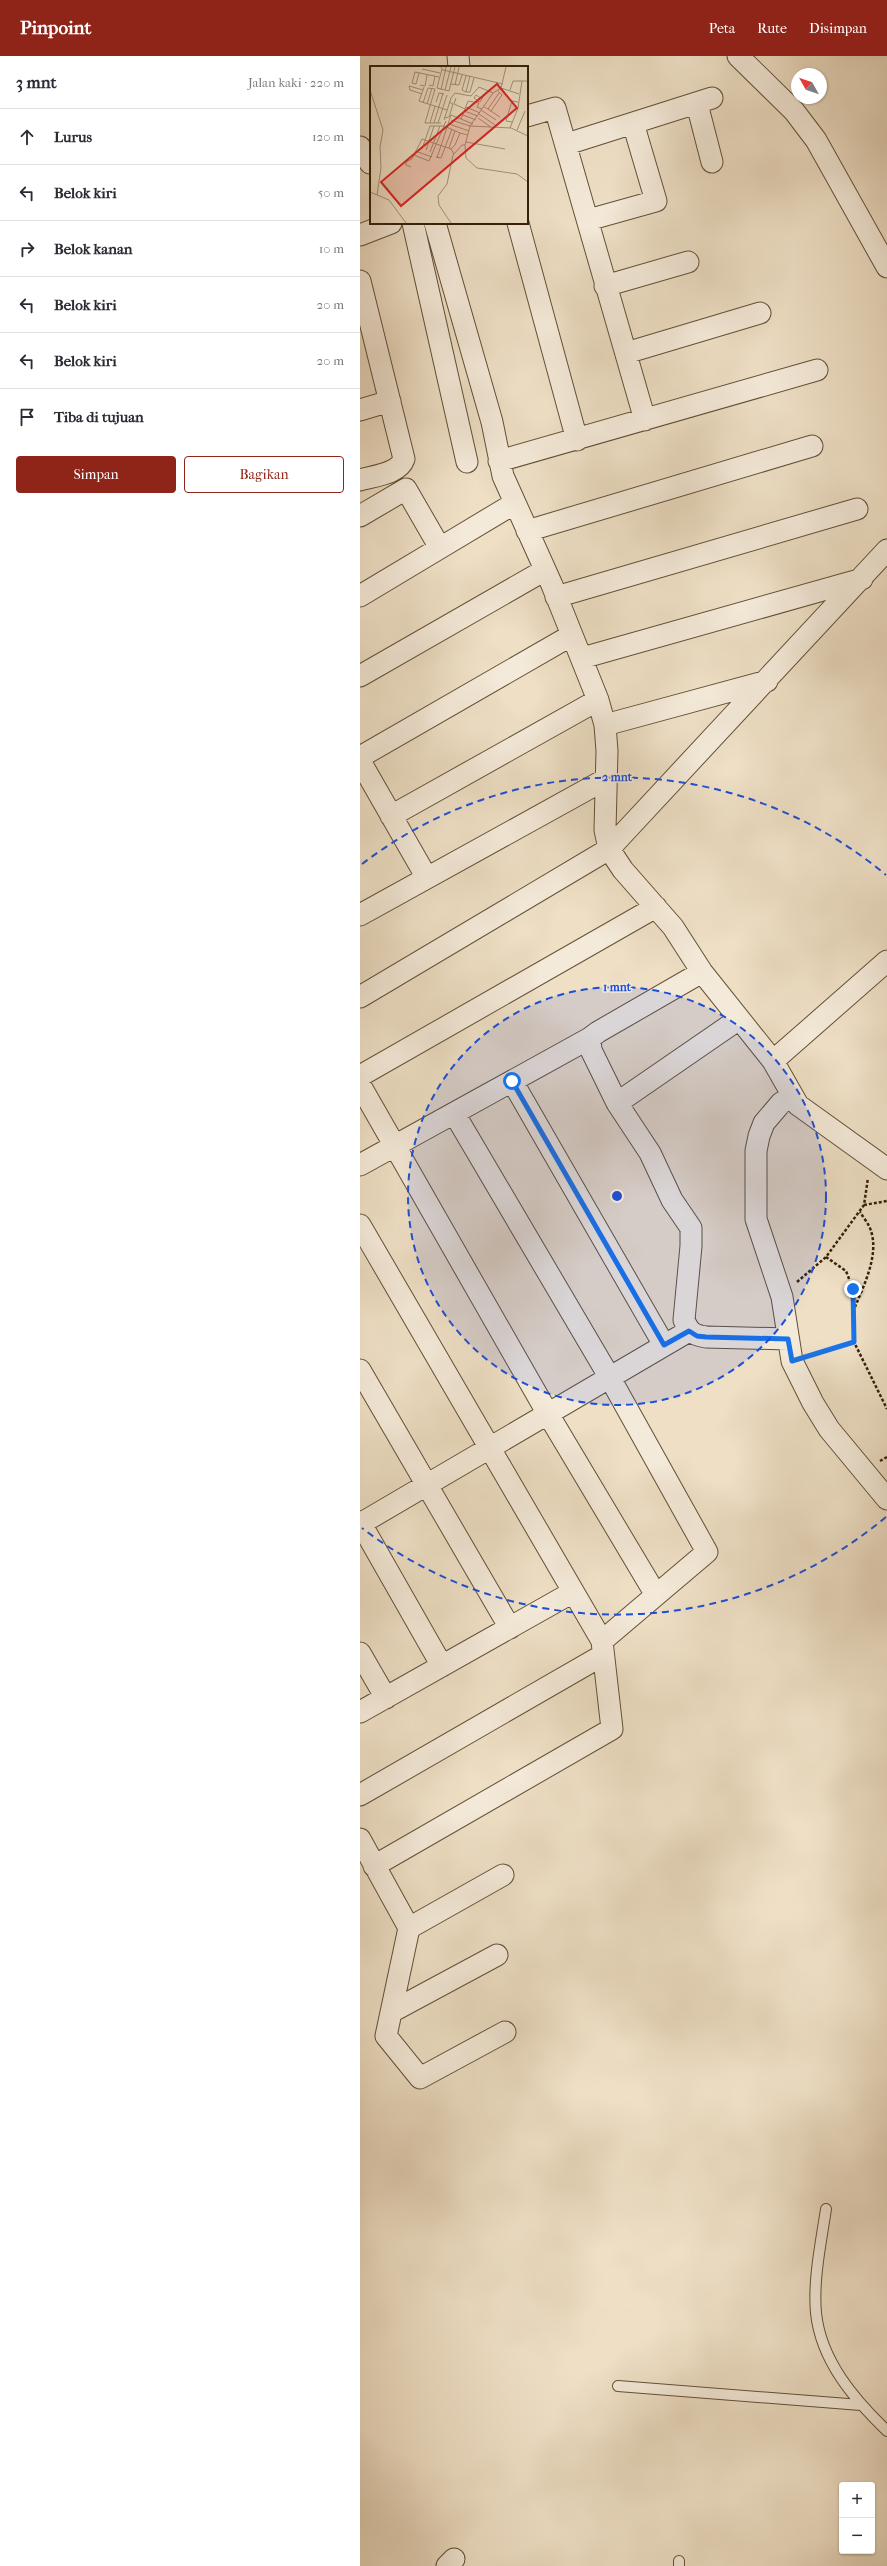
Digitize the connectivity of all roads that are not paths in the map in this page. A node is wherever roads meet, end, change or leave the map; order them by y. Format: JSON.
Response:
{"nodes":[{"id":1,"x":458,"y":56,"type":"edge"},
{"id":2,"x":738,"y":56,"type":"edge"},
{"id":3,"x":459,"y":66,"type":"edge"},
{"id":4,"x":528,"y":116,"type":"edge"},
{"id":5,"x":633,"y":123,"type":"junction"},
{"id":6,"x":567,"y":144,"type":"junction"},
{"id":7,"x":712,"y":162,"type":"dead end"},
{"id":8,"x":588,"y":220,"type":"junction"},
{"id":9,"x":388,"y":224,"type":"edge"},
{"id":10,"x":413,"y":224,"type":"edge"},
{"id":11,"x":435,"y":224,"type":"edge"},
{"id":12,"x":518,"y":224,"type":"edge"},
{"id":13,"x":360,"y":235,"type":"edge"},
{"id":14,"x":688,"y":262,"type":"dead end"},
{"id":15,"x":887,"y":267,"type":"edge"},
{"id":16,"x":360,"y":281,"type":"edge"},
{"id":17,"x":605,"y":286,"type":"junction"},
{"id":18,"x":760,"y":313,"type":"dead end"},
{"id":19,"x":366,"y":330,"type":"edge"},
{"id":20,"x":626,"y":353,"type":"junction"},
{"id":21,"x":817,"y":370,"type":"dead end"},
{"id":22,"x":390,"y":401,"type":"junction"},
{"id":23,"x":360,"y":410,"type":"edge"},
{"id":24,"x":645,"y":420,"type":"junction"},
{"id":25,"x":577,"y":440,"type":"junction"},
{"id":26,"x":812,"y":446,"type":"dead end"},
{"id":27,"x":499,"y":461,"type":"junction"},
{"id":28,"x":467,"y":462,"type":"dead end"},
{"id":29,"x":360,"y":480,"type":"edge"},
{"id":30,"x":515,"y":503,"type":"junction"},
{"id":31,"x":857,"y":509,"type":"dead end"},
{"id":32,"x":360,"y":516,"type":"edge"},
{"id":33,"x":527,"y":531,"type":"junction"},
{"id":34,"x":440,"y":548,"type":"junction"},
{"id":35,"x":887,"y":550,"type":"edge"},
{"id":36,"x":545,"y":570,"type":"junction"},
{"id":37,"x":863,"y":579,"type":"junction"},
{"id":38,"x":360,"y":596,"type":"edge"},
{"id":39,"x":556,"y":596,"type":"junction"},
{"id":40,"x":572,"y":635,"type":"junction"},
{"id":41,"x":582,"y":658,"type":"junction"},
{"id":42,"x":360,"y":676,"type":"edge"},
{"id":43,"x":767,"y":681,"type":"junction"},
{"id":44,"x":598,"y":700,"type":"junction"},
{"id":45,"x":605,"y":725,"type":"junction"},
{"id":46,"x":360,"y":757,"type":"edge"},
{"id":47,"x":360,"y":761,"type":"edge"},
{"id":48,"x":606,"y":779,"type":"junction"},
{"id":49,"x":391,"y":816,"type":"junction"},
{"id":50,"x":609,"y":849,"type":"junction"},
{"id":51,"x":427,"y":878,"type":"junction"},
{"id":52,"x":656,"y":907,"type":"junction"},
{"id":53,"x":360,"y":915,"type":"edge"},
{"id":54,"x":887,"y":961,"type":"edge"},
{"id":55,"x":702,"y":972,"type":"junction"},
{"id":56,"x":360,"y":997,"type":"edge"},
{"id":57,"x":738,"y":1019,"type":"junction"},
{"id":58,"x":590,"y":1038,"type":"junction"},
{"id":59,"x":773,"y":1061,"type":"junction"},
{"id":60,"x":360,"y":1076,"type":"edge"},
{"id":61,"x":512,"y":1081,"type":"junction"},
{"id":62,"x":360,"y":1085,"type":"edge"},
{"id":63,"x":794,"y":1097,"type":"junction"},
{"id":64,"x":618,"y":1103,"type":"junction"},
{"id":65,"x":454,"y":1113,"type":"junction"},
{"id":66,"x":396,"y":1145,"type":"junction"},
{"id":67,"x":878,"y":1164,"type":"edge"},
{"id":68,"x":360,"y":1165,"type":"edge"},
{"id":69,"x":360,"y":1225,"type":"edge"},
{"id":70,"x":689,"y":1331,"type":"junction"},
{"id":71,"x":788,"y":1339,"type":"junction"},
{"id":72,"x":664,"y":1345,"type":"junction"},
{"id":73,"x":360,"y":1370,"type":"edge"},
{"id":74,"x":610,"y":1378,"type":"junction"},
{"id":75,"x":548,"y":1414,"type":"junction"},
{"id":76,"x":490,"y":1448,"type":"junction"},
{"id":77,"x":426,"y":1486,"type":"junction"},
{"id":78,"x":887,"y":1499,"type":"edge"},
{"id":79,"x":360,"y":1523,"type":"edge"},
{"id":80,"x":573,"y":1592,"type":"junction"},
{"id":81,"x":656,"y":1595,"type":"junction"},
{"id":82,"x":510,"y":1628,"type":"junction"},
{"id":83,"x":602,"y":1648,"type":"junction"},
{"id":84,"x":360,"y":1653,"type":"edge"},
{"id":85,"x":442,"y":1666,"type":"junction"},
{"id":86,"x":386,"y":1698,"type":"junction"},
{"id":87,"x":360,"y":1712,"type":"edge"},
{"id":88,"x":360,"y":1795,"type":"edge"},
{"id":89,"x":360,"y":1840,"type":"edge"},
{"id":90,"x":374,"y":1866,"type":"junction"},
{"id":91,"x":503,"y":1875,"type":"dead end"},
{"id":92,"x":409,"y":1928,"type":"junction"},
{"id":93,"x":497,"y":1955,"type":"dead end"},
{"id":94,"x":391,"y":2012,"type":"junction"},
{"id":95,"x":504,"y":2032,"type":"dead end"},
{"id":96,"x":826,"y":2209,"type":"dead end"},
{"id":97,"x":618,"y":2386,"type":"dead end"},
{"id":98,"x":861,"y":2405,"type":"junction"},
{"id":99,"x":887,"y":2431,"type":"edge"}],
"edges":[{"from":1,"to":3,"type":"street"},
{"from":2,"to":15,"type":"street"},
{"from":4,"to":6,"type":"street"},
{"from":5,"to":6,"type":"street"},
{"from":5,"to":7,"type":"street"},
{"from":5,"to":8,"type":"street"},
{"from":6,"to":8,"type":"street"},
{"from":8,"to":17,"type":"street"},
{"from":9,"to":13,"type":"street"},
{"from":10,"to":28,"type":"street"},
{"from":11,"to":27,"type":"street"},
{"from":12,"to":25,"type":"street"},
{"from":14,"to":17,"type":"street"},
{"from":16,"to":19,"type":"street"},
{"from":17,"to":20,"type":"street"},
{"from":18,"to":20,"type":"street"},
{"from":19,"to":22,"type":"street"},
{"from":20,"to":24,"type":"street"},
{"from":21,"to":24,"type":"street"},
{"from":22,"to":23,"type":"street"},
{"from":22,"to":29,"type":"street"},
{"from":24,"to":25,"type":"street"},
{"from":25,"to":27,"type":"street"},
{"from":26,"to":33,"type":"street"},
{"from":27,"to":30,"type":"street"},
{"from":30,"to":33,"type":"street"},
{"from":30,"to":34,"type":"street"},
{"from":31,"to":39,"type":"street"},
{"from":32,"to":34,"type":"street"},
{"from":33,"to":36,"type":"street"},
{"from":34,"to":38,"type":"street"},
{"from":35,"to":37,"type":"street"},
{"from":36,"to":39,"type":"street"},
{"from":36,"to":42,"type":"street"},
{"from":37,"to":41,"type":"street"},
{"from":37,"to":43,"type":"street"},
{"from":39,"to":40,"type":"street"},
{"from":40,"to":41,"type":"street"},
{"from":40,"to":46,"type":"street"},
{"from":41,"to":44,"type":"street"},
{"from":43,"to":45,"type":"street"},
{"from":43,"to":50,"type":"street"},
{"from":44,"to":45,"type":"street"},
{"from":44,"to":49,"type":"street"},
{"from":45,"to":48,"type":"street"},
{"from":47,"to":49,"type":"street"},
{"from":48,"to":50,"type":"street"},
{"from":48,"to":51,"type":"street"},
{"from":49,"to":51,"type":"street"},
{"from":50,"to":52,"type":"street"},
{"from":50,"to":56,"type":"street"},
{"from":51,"to":53,"type":"street"},
{"from":52,"to":55,"type":"street"},
{"from":52,"to":60,"type":"street"},
{"from":54,"to":59,"type":"street"},
{"from":55,"to":57,"type":"street"},
{"from":55,"to":58,"type":"street"},
{"from":57,"to":59,"type":"street"},
{"from":57,"to":64,"type":"street"},
{"from":58,"to":61,"type":"street"},
{"from":58,"to":64,"type":"street"},
{"from":59,"to":63,"type":"street"},
{"from":61,"to":65,"type":"street"},
{"from":61,"to":72,"type":"street"},
{"from":62,"to":66,"type":"street"},
{"from":63,"to":67,"type":"street"},
{"from":63,"to":71,"type":"street"},
{"from":64,"to":70,"type":"street"},
{"from":65,"to":66,"type":"street"},
{"from":65,"to":74,"type":"street"},
{"from":66,"to":68,"type":"street"},
{"from":66,"to":75,"type":"street"},
{"from":69,"to":76,"type":"street"},
{"from":70,"to":71,"type":"street"},
{"from":70,"to":72,"type":"street"},
{"from":71,"to":78,"type":"street"},
{"from":72,"to":74,"type":"street"},
{"from":73,"to":77,"type":"street"},
{"from":74,"to":75,"type":"street"},
{"from":74,"to":81,"type":"street"},
{"from":75,"to":76,"type":"street"},
{"from":75,"to":81,"type":"street"},
{"from":76,"to":77,"type":"street"},
{"from":76,"to":80,"type":"street"},
{"from":77,"to":79,"type":"street"},
{"from":77,"to":82,"type":"street"},
{"from":79,"to":85,"type":"street"},
{"from":80,"to":82,"type":"street"},
{"from":80,"to":83,"type":"street"},
{"from":81,"to":83,"type":"street"},
{"from":82,"to":85,"type":"street"},
{"from":83,"to":88,"type":"street"},
{"from":83,"to":90,"type":"street"},
{"from":84,"to":86,"type":"street"},
{"from":85,"to":86,"type":"street"},
{"from":86,"to":87,"type":"street"},
{"from":89,"to":90,"type":"street"},
{"from":90,"to":92,"type":"street"},
{"from":91,"to":92,"type":"street"},
{"from":92,"to":94,"type":"street"},
{"from":93,"to":94,"type":"street"},
{"from":94,"to":95,"type":"street"},
{"from":96,"to":98,"type":"lane"},
{"from":97,"to":98,"type":"lane"},
{"from":98,"to":99,"type":"lane"}]}
